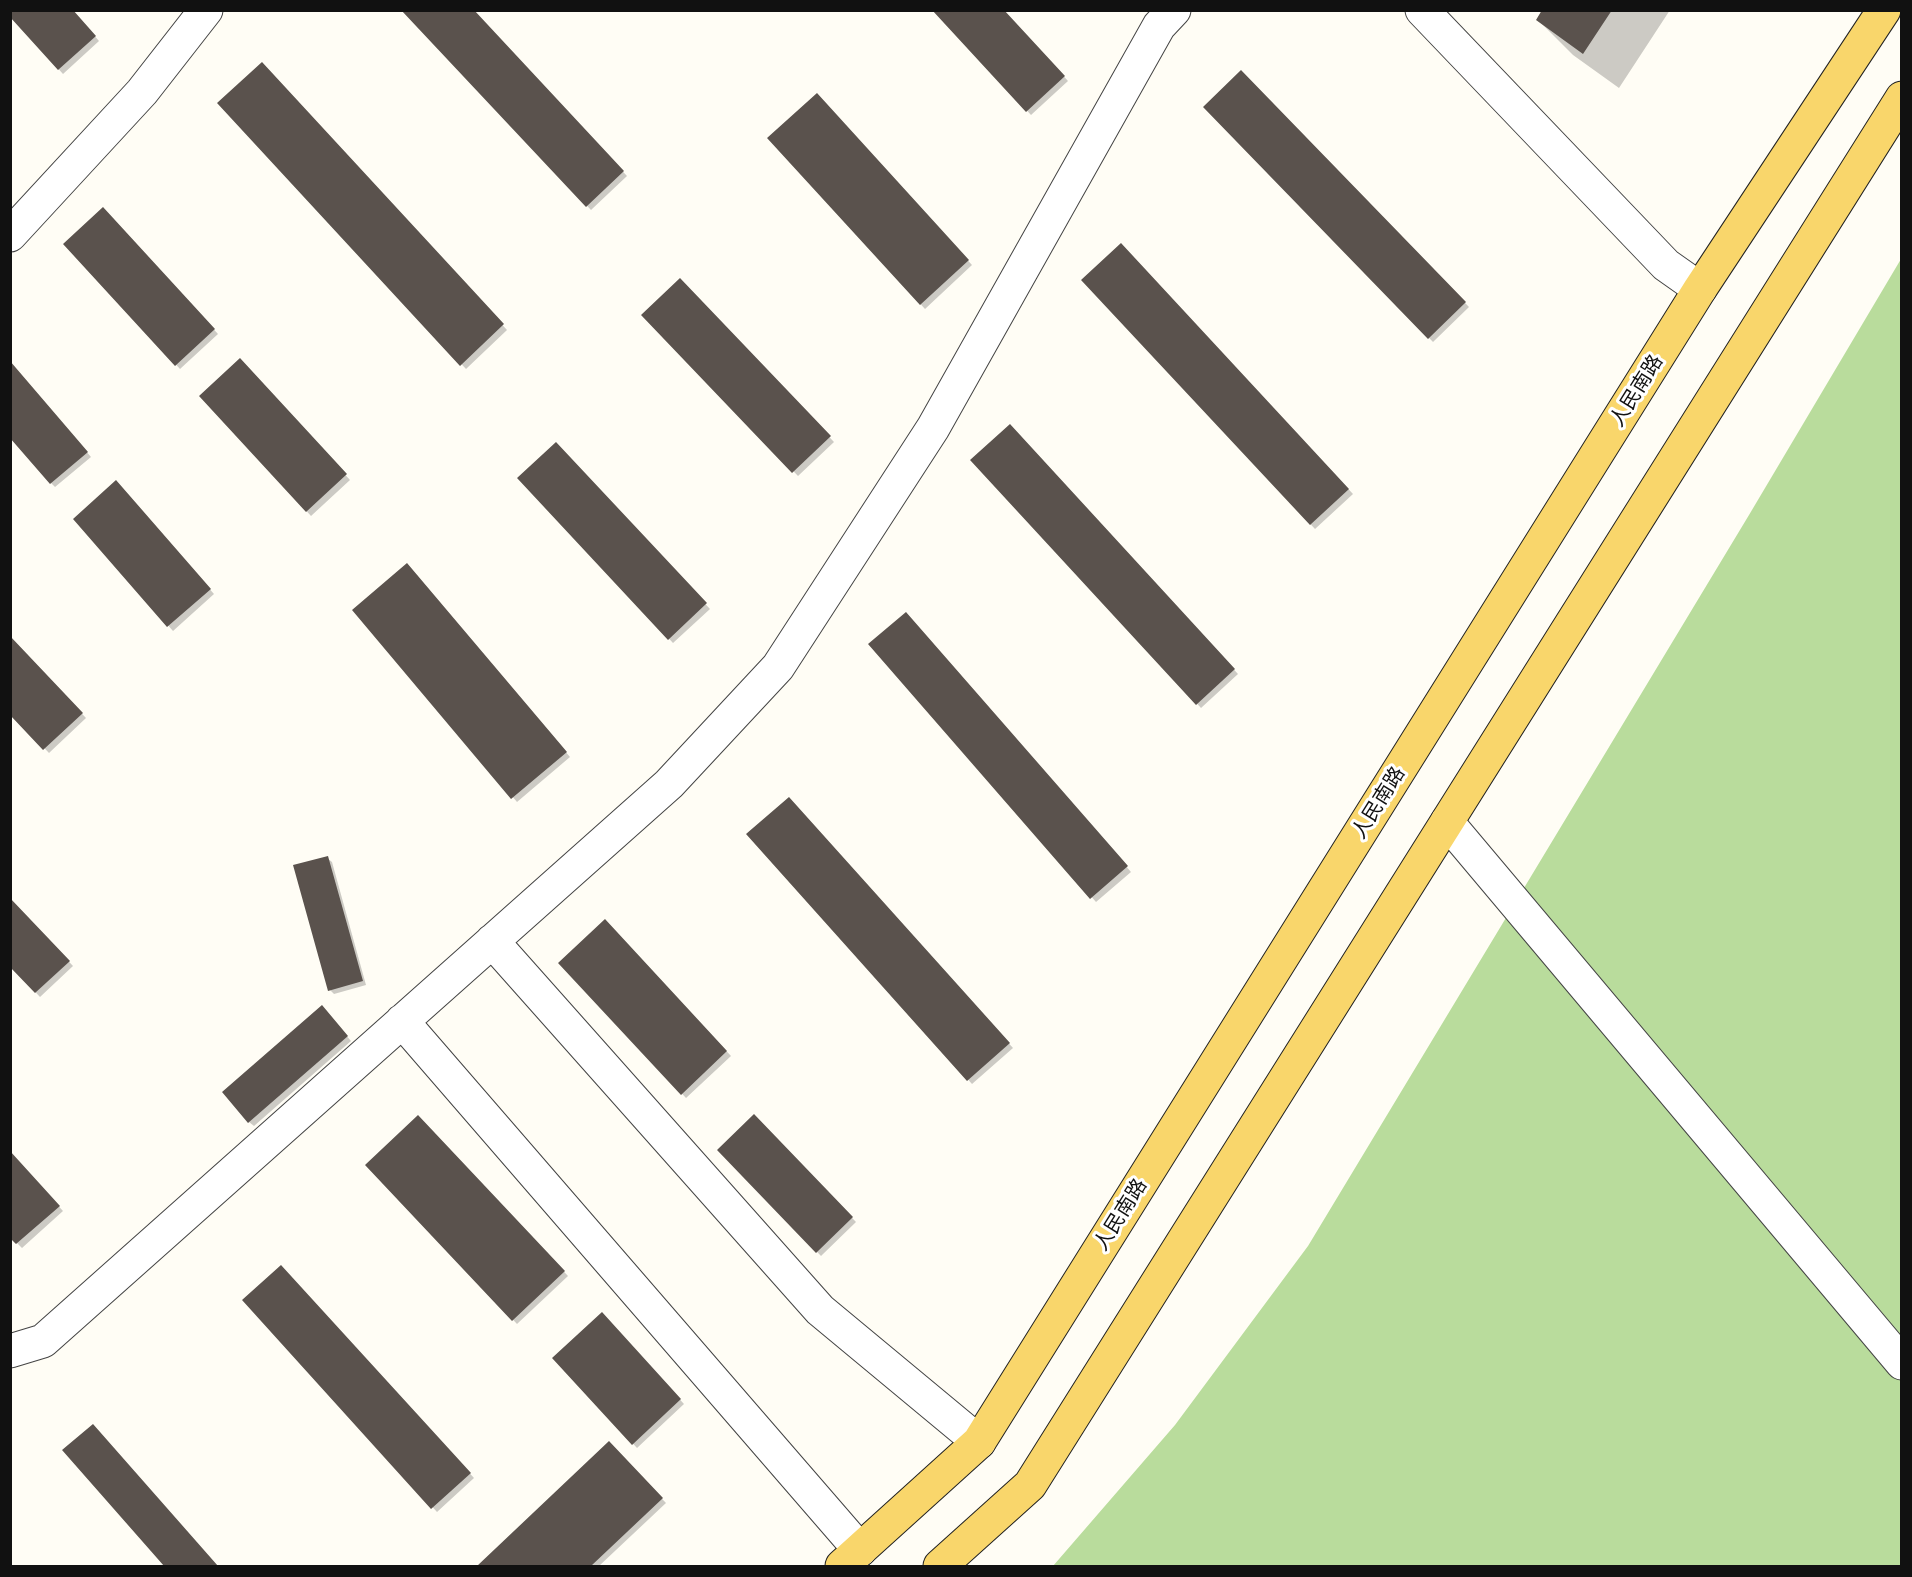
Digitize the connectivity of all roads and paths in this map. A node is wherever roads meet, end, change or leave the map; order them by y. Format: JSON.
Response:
{"nodes":[{"id":1,"x":206,"y":10,"type":"edge"},
{"id":2,"x":1174,"y":10,"type":"edge"},
{"id":3,"x":1422,"y":10,"type":"edge"},
{"id":4,"x":1884,"y":10,"type":"edge"},
{"id":5,"x":1902,"y":98,"type":"edge"},
{"id":6,"x":10,"y":235,"type":"edge"},
{"id":7,"x":1700,"y":289,"type":"junction"},
{"id":8,"x":1447,"y":822,"type":"junction"},
{"id":9,"x":492,"y":941,"type":"junction"},
{"id":10,"x":402,"y":1021,"type":"junction"},
{"id":11,"x":10,"y":1351,"type":"edge"},
{"id":12,"x":1902,"y":1363,"type":"edge"},
{"id":13,"x":979,"y":1442,"type":"junction"},
{"id":14,"x":851,"y":1558,"type":"edge"},
{"id":15,"x":940,"y":1566,"type":"edge"}],
"edges":[{"from":1,"to":6,"type":"lane"},
{"from":2,"to":9,"type":"lane"},
{"from":3,"to":7,"type":"lane"},
{"from":4,"to":7,"type":"main road","name":"人民南路"},
{"from":5,"to":8,"type":"main road"},
{"from":7,"to":13,"type":"main road","name":"人民南路"},
{"from":8,"to":12,"type":"lane"},
{"from":8,"to":15,"type":"main road"},
{"from":9,"to":10,"type":"lane"},
{"from":9,"to":13,"type":"lane"},
{"from":10,"to":11,"type":"lane"},
{"from":10,"to":14,"type":"lane"},
{"from":13,"to":14,"type":"main road","name":"人民南路"}]}
